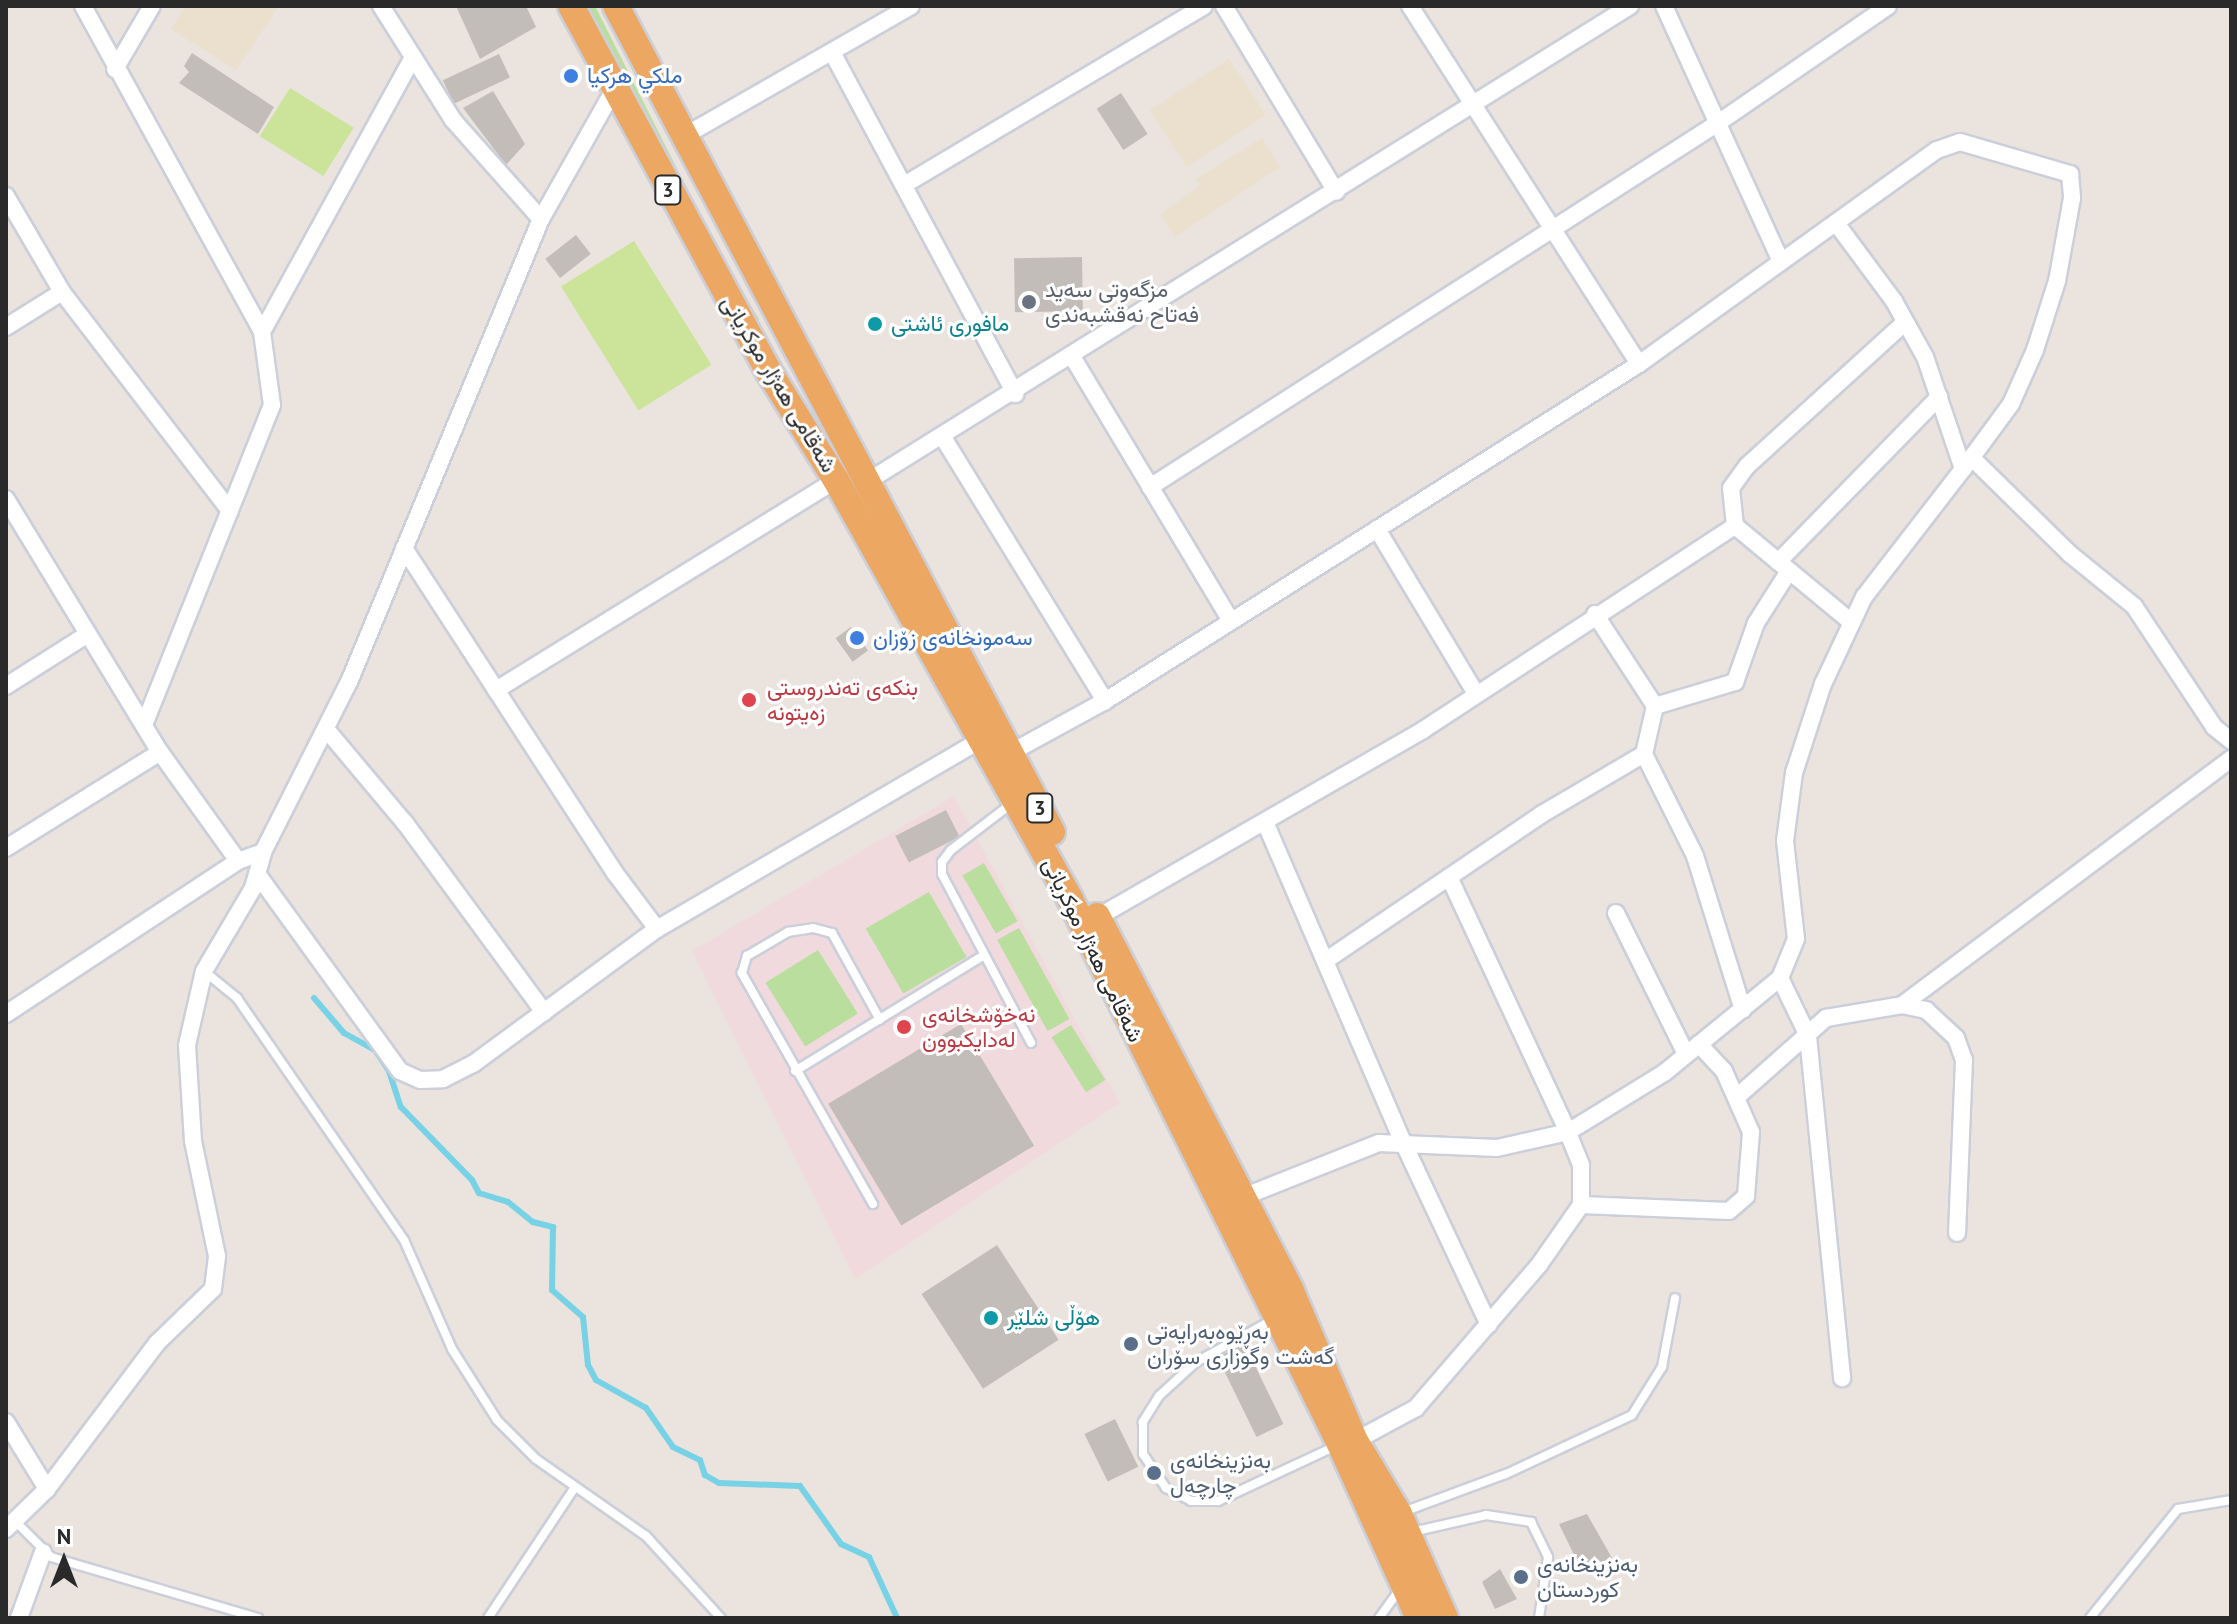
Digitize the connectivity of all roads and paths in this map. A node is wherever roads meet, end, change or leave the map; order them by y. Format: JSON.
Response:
{"nodes":[{"id":1,"x":83,"y":6,"type":"edge"},
{"id":2,"x":152,"y":6,"type":"edge"},
{"id":3,"x":381,"y":6,"type":"edge"},
{"id":4,"x":571,"y":6,"type":"edge"},
{"id":5,"x":616,"y":6,"type":"edge"},
{"id":6,"x":911,"y":6,"type":"edge"},
{"id":7,"x":1204,"y":6,"type":"edge"},
{"id":8,"x":1224,"y":6,"type":"edge"},
{"id":9,"x":1410,"y":6,"type":"edge"},
{"id":10,"x":1630,"y":6,"type":"edge"},
{"id":11,"x":1664,"y":6,"type":"edge"},
{"id":12,"x":1888,"y":6,"type":"edge"},
{"id":13,"x":833,"y":54,"type":"junction"},
{"id":14,"x":412,"y":59,"type":"junction"},
{"id":15,"x":115,"y":69,"type":"junction"},
{"id":16,"x":613,"y":91,"type":"junction"},
{"id":17,"x":1473,"y":106,"type":"junction"},
{"id":18,"x":1718,"y":123,"type":"junction"},
{"id":19,"x":686,"y":135,"type":"junction"},
{"id":20,"x":904,"y":185,"type":"junction"},
{"id":21,"x":1336,"y":192,"type":"junction"},
{"id":22,"x":6,"y":196,"type":"edge"},
{"id":23,"x":541,"y":219,"type":"junction"},
{"id":24,"x":1836,"y":223,"type":"junction"},
{"id":25,"x":1552,"y":229,"type":"junction"},
{"id":26,"x":1781,"y":262,"type":"junction"},
{"id":27,"x":62,"y":292,"type":"junction"},
{"id":28,"x":1905,"y":322,"type":"junction"},
{"id":29,"x":6,"y":327,"type":"edge"},
{"id":30,"x":262,"y":332,"type":"junction"},
{"id":31,"x":797,"y":353,"type":"junction"},
{"id":32,"x":1073,"y":358,"type":"junction"},
{"id":33,"x":1639,"y":364,"type":"junction"},
{"id":34,"x":769,"y":372,"type":"junction"},
{"id":35,"x":1015,"y":394,"type":"junction"},
{"id":36,"x":1939,"y":397,"type":"junction"},
{"id":37,"x":944,"y":439,"type":"junction"},
{"id":38,"x":1968,"y":463,"type":"junction"},
{"id":39,"x":836,"y":480,"type":"junction"},
{"id":40,"x":865,"y":483,"type":"junction"},
{"id":41,"x":1150,"y":487,"type":"junction"},
{"id":42,"x":8,"y":508,"type":"edge"},
{"id":43,"x":230,"y":511,"type":"junction"},
{"id":44,"x":1735,"y":526,"type":"junction"},
{"id":45,"x":1377,"y":529,"type":"junction"},
{"id":46,"x":404,"y":548,"type":"junction"},
{"id":47,"x":1783,"y":566,"type":"junction"},
{"id":48,"x":1595,"y":614,"type":"junction"},
{"id":49,"x":1231,"y":621,"type":"junction"},
{"id":50,"x":1850,"y":621,"type":"junction"},
{"id":51,"x":88,"y":634,"type":"junction"},
{"id":52,"x":6,"y":686,"type":"edge"},
{"id":53,"x":496,"y":690,"type":"junction"},
{"id":54,"x":1476,"y":694,"type":"junction"},
{"id":55,"x":1105,"y":701,"type":"junction"},
{"id":56,"x":1655,"y":706,"type":"junction"},
{"id":57,"x":144,"y":725,"type":"junction"},
{"id":58,"x":326,"y":729,"type":"junction"},
{"id":59,"x":980,"y":740,"type":"junction"},
{"id":60,"x":2231,"y":741,"type":"edge"},
{"id":61,"x":160,"y":752,"type":"junction"},
{"id":62,"x":1010,"y":753,"type":"junction"},
{"id":63,"x":1644,"y":754,"type":"junction"},
{"id":64,"x":2231,"y":759,"type":"edge"},
{"id":65,"x":1015,"y":801,"type":"junction"},
{"id":66,"x":1265,"y":822,"type":"junction"},
{"id":67,"x":6,"y":848,"type":"edge"},
{"id":68,"x":263,"y":852,"type":"junction"},
{"id":69,"x":238,"y":861,"type":"junction"},
{"id":70,"x":258,"y":875,"type":"junction"},
{"id":71,"x":1449,"y":877,"type":"junction"},
{"id":72,"x":1616,"y":913,"type":"dead end"},
{"id":73,"x":1098,"y":917,"type":"junction"},
{"id":74,"x":657,"y":929,"type":"junction"},
{"id":75,"x":984,"y":955,"type":"junction"},
{"id":76,"x":1328,"y":959,"type":"junction"},
{"id":77,"x":204,"y":971,"type":"junction"},
{"id":78,"x":1780,"y":978,"type":"junction"},
{"id":79,"x":1902,"y":1005,"type":"junction"},
{"id":80,"x":1743,"y":1010,"type":"junction"},
{"id":81,"x":544,"y":1012,"type":"junction"},
{"id":82,"x":6,"y":1014,"type":"edge"},
{"id":83,"x":880,"y":1020,"type":"junction"},
{"id":84,"x":1808,"y":1036,"type":"junction"},
{"id":85,"x":1031,"y":1043,"type":"dead end"},
{"id":86,"x":1692,"y":1049,"type":"junction"},
{"id":87,"x":795,"y":1071,"type":"junction"},
{"id":88,"x":1738,"y":1096,"type":"junction"},
{"id":89,"x":1568,"y":1132,"type":"junction"},
{"id":90,"x":1402,"y":1140,"type":"junction"},
{"id":91,"x":1243,"y":1197,"type":"junction"},
{"id":92,"x":873,"y":1204,"type":"dead end"},
{"id":93,"x":1581,"y":1205,"type":"junction"},
{"id":94,"x":1957,"y":1233,"type":"dead end"},
{"id":95,"x":1675,"y":1298,"type":"dead end"},
{"id":96,"x":1274,"y":1319,"type":"junction"},
{"id":97,"x":1489,"y":1325,"type":"junction"},
{"id":98,"x":1842,"y":1378,"type":"dead end"},
{"id":99,"x":6,"y":1422,"type":"edge"},
{"id":100,"x":1348,"y":1442,"type":"junction"},
{"id":101,"x":575,"y":1487,"type":"junction"},
{"id":102,"x":47,"y":1489,"type":"junction"},
{"id":103,"x":2231,"y":1500,"type":"edge"},
{"id":104,"x":1403,"y":1523,"type":"junction"},
{"id":105,"x":11,"y":1526,"type":"edge"},
{"id":106,"x":43,"y":1552,"type":"junction"},
{"id":107,"x":1403,"y":1585,"type":"junction"},
{"id":108,"x":19,"y":1618,"type":"edge"},
{"id":109,"x":258,"y":1618,"type":"edge"},
{"id":110,"x":488,"y":1618,"type":"edge"},
{"id":111,"x":721,"y":1618,"type":"edge"},
{"id":112,"x":1379,"y":1618,"type":"edge"},
{"id":113,"x":1419,"y":1618,"type":"edge"},
{"id":114,"x":1445,"y":1618,"type":"edge"},
{"id":115,"x":1539,"y":1618,"type":"edge"},
{"id":116,"x":2090,"y":1618,"type":"edge"}],
"edges":[{"from":1,"to":15,"type":"street"},
{"from":2,"to":15,"type":"street"},
{"from":3,"to":14,"type":"street"},
{"from":4,"to":16,"type":"highway","name":"شەقامی ھەژار موکریانی","number":"3"},
{"from":5,"to":19,"type":"highway","name":"شەقامی ھەژار موکریانی","number":"3"},
{"from":6,"to":13,"type":"street"},
{"from":7,"to":20,"type":"street"},
{"from":8,"to":21,"type":"street"},
{"from":9,"to":17,"type":"street"},
{"from":10,"to":17,"type":"street"},
{"from":11,"to":18,"type":"street"},
{"from":12,"to":18,"type":"street"},
{"from":13,"to":19,"type":"street"},
{"from":13,"to":20,"type":"street"},
{"from":14,"to":23,"type":"street"},
{"from":14,"to":30,"type":"street"},
{"from":15,"to":30,"type":"street"},
{"from":16,"to":23,"type":"street"},
{"from":16,"to":34,"type":"highway","name":"شەقامی ھەژار موکریانی","number":"3"},
{"from":17,"to":21,"type":"street"},
{"from":17,"to":25,"type":"street"},
{"from":18,"to":25,"type":"street"},
{"from":18,"to":26,"type":"street"},
{"from":19,"to":31,"type":"highway","name":"شەقامی ھەژار موکریانی","number":"3"},
{"from":20,"to":35,"type":"street"},
{"from":21,"to":32,"type":"street"},
{"from":22,"to":27,"type":"street"},
{"from":23,"to":46,"type":"street"},
{"from":24,"to":26,"type":"street"},
{"from":24,"to":28,"type":"street"},
{"from":24,"to":38,"type":"street"},
{"from":25,"to":33,"type":"street"},
{"from":25,"to":41,"type":"street"},
{"from":26,"to":33,"type":"street"},
{"from":27,"to":29,"type":"street"},
{"from":27,"to":43,"type":"street"},
{"from":28,"to":36,"type":"street"},
{"from":28,"to":44,"type":"street"},
{"from":30,"to":43,"type":"street"},
{"from":31,"to":34,"type":"highway"},
{"from":31,"to":40,"type":"highway","name":"شەقامی ھەژار موکریانی","number":"3"},
{"from":32,"to":35,"type":"street"},
{"from":32,"to":41,"type":"street"},
{"from":33,"to":45,"type":"street"},
{"from":34,"to":39,"type":"highway","name":"شەقامی ھەژار موکریانی","number":"3"},
{"from":35,"to":37,"type":"street"},
{"from":36,"to":38,"type":"street"},
{"from":36,"to":47,"type":"street"},
{"from":37,"to":40,"type":"street"},
{"from":37,"to":55,"type":"street"},
{"from":38,"to":50,"type":"street"},
{"from":38,"to":60,"type":"street"},
{"from":39,"to":53,"type":"street"},
{"from":39,"to":59,"type":"highway","name":"شەقامی ھەژار موکریانی","number":"3"},
{"from":40,"to":62,"type":"highway","name":"شەقامی ھەژار موکریانی","number":"3"},
{"from":41,"to":49,"type":"street"},
{"from":42,"to":51,"type":"street"},
{"from":43,"to":57,"type":"street"},
{"from":44,"to":47,"type":"street"},
{"from":44,"to":48,"type":"street"},
{"from":45,"to":49,"type":"street"},
{"from":45,"to":54,"type":"street"},
{"from":46,"to":53,"type":"street"},
{"from":46,"to":58,"type":"street"},
{"from":47,"to":50,"type":"street"},
{"from":47,"to":56,"type":"street"},
{"from":48,"to":54,"type":"street"},
{"from":48,"to":56,"type":"street"},
{"from":49,"to":55,"type":"street"},
{"from":50,"to":78,"type":"street"},
{"from":51,"to":52,"type":"street"},
{"from":51,"to":57,"type":"street"},
{"from":53,"to":74,"type":"street"},
{"from":54,"to":66,"type":"street"},
{"from":55,"to":62,"type":"street"},
{"from":56,"to":63,"type":"street"},
{"from":57,"to":61,"type":"street"},
{"from":58,"to":68,"type":"street"},
{"from":58,"to":81,"type":"street"},
{"from":59,"to":65,"type":"highway","name":"شەقامی ھەژار موکریانی","number":"3"},
{"from":59,"to":74,"type":"street"},
{"from":61,"to":67,"type":"street"},
{"from":61,"to":69,"type":"street"},
{"from":62,"to":73,"type":"highway","name":"شەقامی ھەژار موکریانی","number":"3"},
{"from":63,"to":71,"type":"street"},
{"from":63,"to":80,"type":"street"},
{"from":64,"to":79,"type":"street"},
{"from":65,"to":75,"type":"lane"},
{"from":65,"to":96,"type":"highway","name":"شەقامی ھەژار موکریانی","number":"3"},
{"from":66,"to":73,"type":"street"},
{"from":66,"to":76,"type":"street"},
{"from":68,"to":69,"type":"street"},
{"from":68,"to":70,"type":"street"},
{"from":69,"to":82,"type":"street"},
{"from":70,"to":77,"type":"street"},
{"from":70,"to":81,"type":"street"},
{"from":71,"to":76,"type":"street"},
{"from":71,"to":89,"type":"street"},
{"from":72,"to":86,"type":"street"},
{"from":73,"to":91,"type":"highway","name":"شەقامی ھەژار موکریانی","number":"3"},
{"from":74,"to":81,"type":"street"},
{"from":75,"to":83,"type":"lane"},
{"from":75,"to":85,"type":"lane"},
{"from":76,"to":90,"type":"street"},
{"from":77,"to":101,"type":"lane"},
{"from":77,"to":102,"type":"street"},
{"from":78,"to":80,"type":"street"},
{"from":78,"to":84,"type":"street"},
{"from":79,"to":84,"type":"street"},
{"from":79,"to":94,"type":"street"},
{"from":80,"to":86,"type":"street"},
{"from":83,"to":87,"type":"lane"},
{"from":83,"to":87,"type":"lane"},
{"from":84,"to":88,"type":"street"},
{"from":84,"to":98,"type":"street"},
{"from":86,"to":88,"type":"street"},
{"from":86,"to":89,"type":"street"},
{"from":87,"to":92,"type":"lane"},
{"from":88,"to":93,"type":"street"},
{"from":89,"to":90,"type":"street"},
{"from":89,"to":93,"type":"street"},
{"from":90,"to":91,"type":"street"},
{"from":90,"to":97,"type":"street"},
{"from":91,"to":100,"type":"highway","name":"شەقامی ھەژار موکریانی","number":"3"},
{"from":93,"to":97,"type":"street"},
{"from":95,"to":104,"type":"lane"},
{"from":96,"to":100,"type":"highway","name":"شەقامی ھەژار موکریانی","number":"3"},
{"from":96,"to":100,"type":"lane"},
{"from":97,"to":100,"type":"street"},
{"from":99,"to":102,"type":"street"},
{"from":100,"to":104,"type":"highway","name":"شەقامی ھەژار موکریانی","number":"3"},
{"from":100,"to":107,"type":"highway","name":"شەقامی ھەژار موکریانی","number":"3"},
{"from":101,"to":110,"type":"lane"},
{"from":101,"to":111,"type":"lane"},
{"from":102,"to":105,"type":"street"},
{"from":103,"to":116,"type":"lane"},
{"from":104,"to":114,"type":"highway","name":"شەقامی ھەژار موکریانی","number":"3"},
{"from":104,"to":115,"type":"lane"},
{"from":105,"to":106,"type":"lane"},
{"from":106,"to":108,"type":"street"},
{"from":106,"to":109,"type":"lane"},
{"from":107,"to":112,"type":"lane"},
{"from":107,"to":113,"type":"highway","name":"شەقامی ھەژار موکریانی","number":"3"}]}
